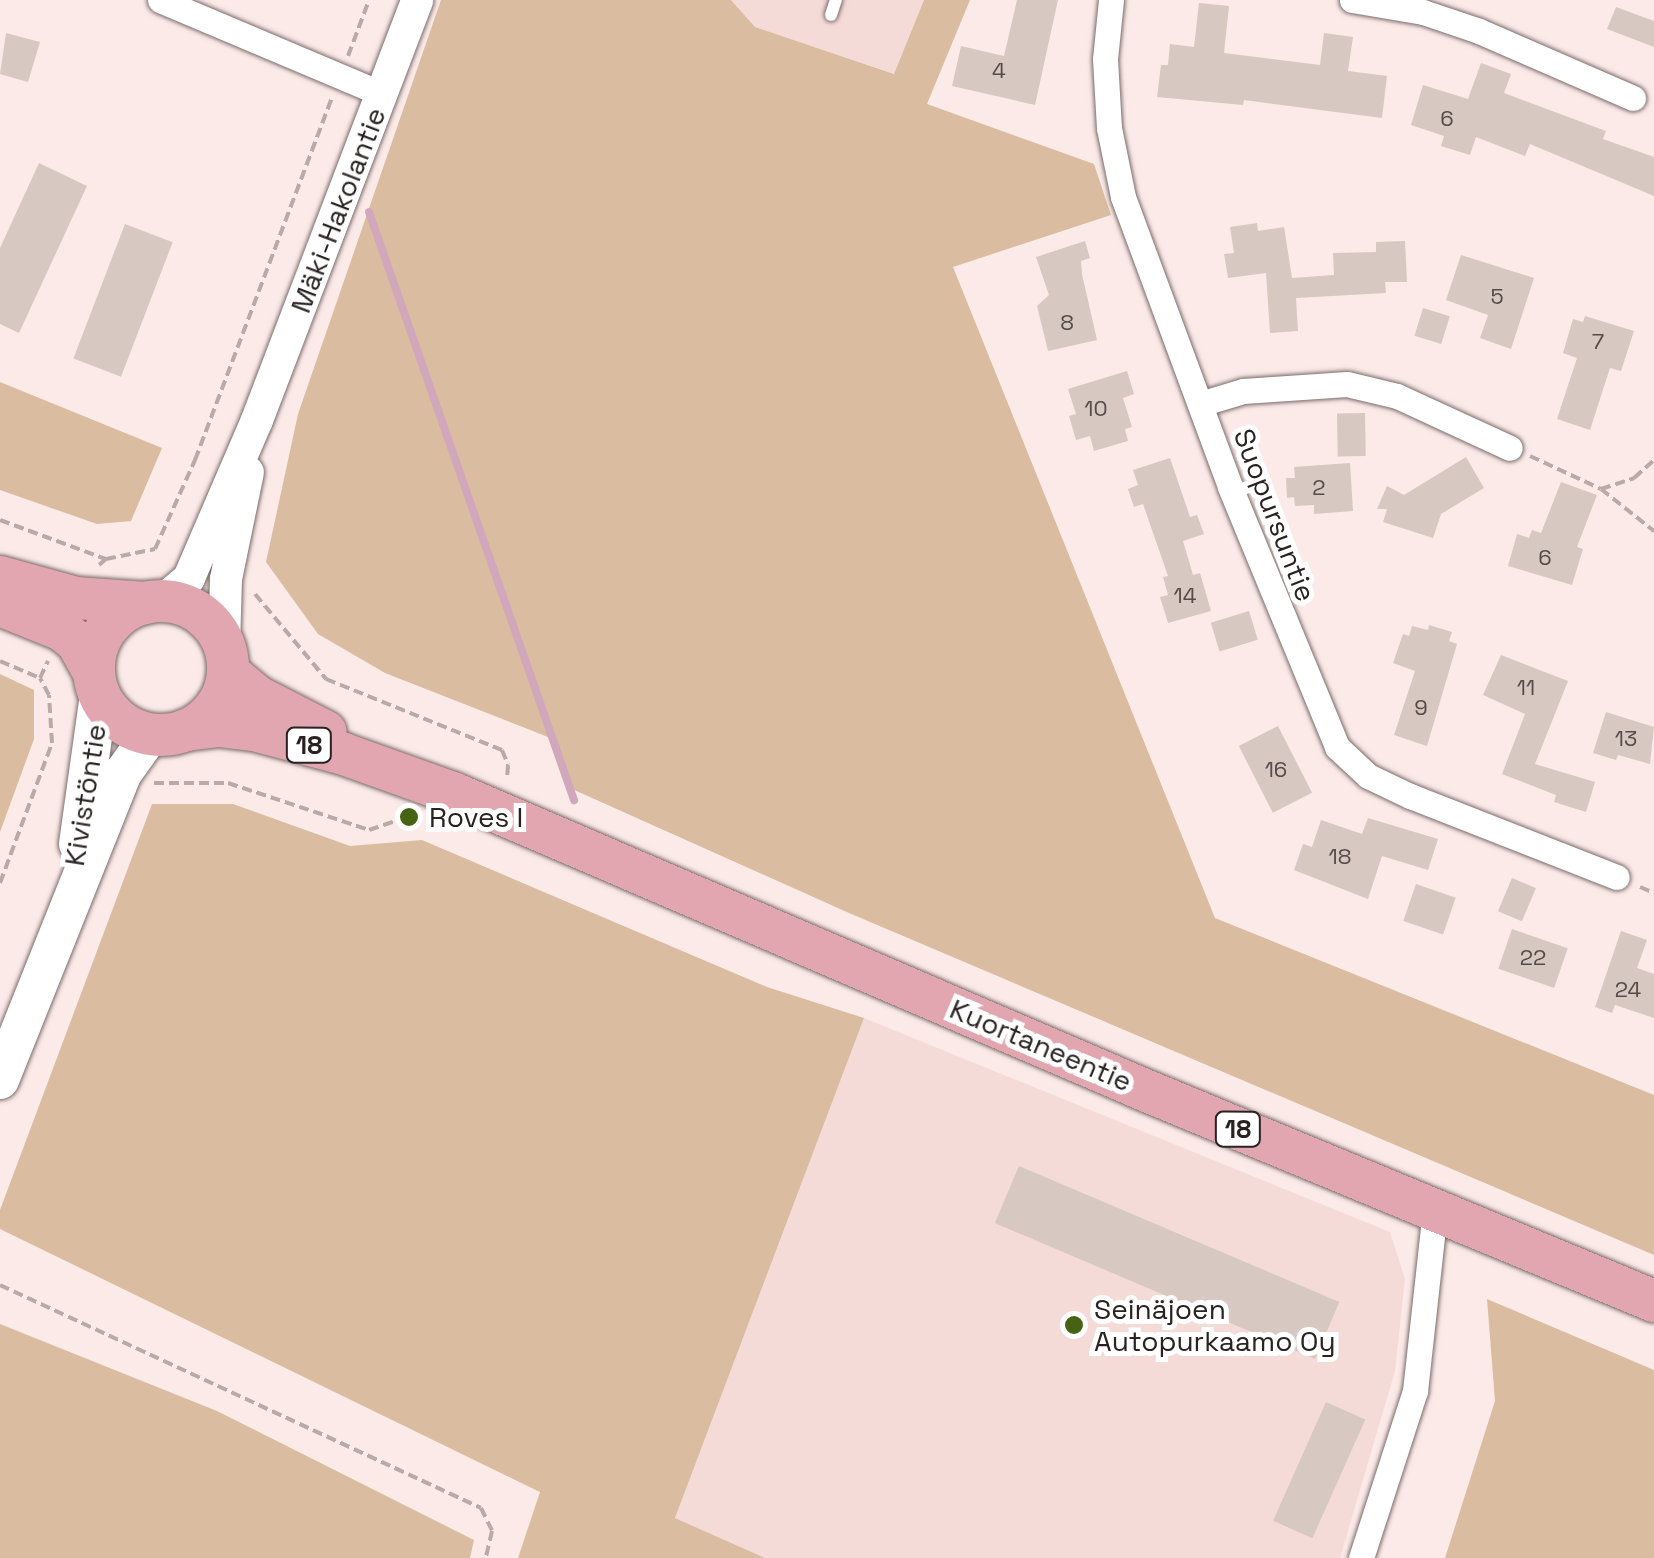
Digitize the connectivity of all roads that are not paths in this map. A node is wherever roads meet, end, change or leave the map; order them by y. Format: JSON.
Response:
{"nodes":[{"id":1,"x":160,"y":0,"type":"edge"},
{"id":2,"x":417,"y":0,"type":"edge"},
{"id":3,"x":836,"y":0,"type":"edge"},
{"id":4,"x":1111,"y":0,"type":"edge"},
{"id":5,"x":1352,"y":0,"type":"edge"},
{"id":6,"x":831,"y":15,"type":"dead end"},
{"id":7,"x":382,"y":94,"type":"junction"},
{"id":8,"x":1633,"y":98,"type":"dead end"},
{"id":9,"x":1200,"y":404,"type":"junction"},
{"id":10,"x":258,"y":420,"type":"junction"},
{"id":11,"x":1510,"y":448,"type":"road end"},
{"id":12,"x":0,"y":578,"type":"edge"},
{"id":13,"x":154,"y":602,"type":"junction"},
{"id":14,"x":0,"y":606,"type":"edge"},
{"id":15,"x":69,"y":614,"type":"junction"},
{"id":16,"x":226,"y":659,"type":"junction"},
{"id":17,"x":97,"y":684,"type":"junction"},
{"id":18,"x":168,"y":732,"type":"junction"},
{"id":19,"x":107,"y":766,"type":"junction"},
{"id":20,"x":441,"y":789,"type":"junction"},
{"id":21,"x":1618,"y":878,"type":"dead end"},
{"id":22,"x":0,"y":1080,"type":"edge"},
{"id":23,"x":1436,"y":1210,"type":"junction"},
{"id":24,"x":1654,"y":1300,"type":"edge"},
{"id":25,"x":1361,"y":1558,"type":"edge"}],
"edges":[{"from":1,"to":7,"type":"street"},
{"from":2,"to":7,"type":"street","name":"Mäki-Hakolantie"},
{"from":3,"to":6,"type":"lane"},
{"from":4,"to":9,"type":"street","name":"Suopursuntie"},
{"from":5,"to":8,"type":"street"},
{"from":7,"to":10,"type":"street","name":"Mäki-Hakolantie"},
{"from":9,"to":11,"type":"street"},
{"from":9,"to":21,"type":"street","name":"Suopursuntie"},
{"from":10,"to":13,"type":"street","name":"Mäki-Hakolantie"},
{"from":10,"to":16,"type":"street","name":"Mäki-Hakolantie"},
{"from":12,"to":15,"type":"highway","number":"18"},
{"from":13,"to":15,"type":"highway","number":"18"},
{"from":13,"to":16,"type":"highway","number":"18"},
{"from":13,"to":17,"type":"highway"},
{"from":14,"to":15,"type":"highway","number":"18"},
{"from":15,"to":17,"type":"highway"},
{"from":16,"to":18,"type":"highway"},
{"from":16,"to":20,"type":"highway","name":"Kuortaneentie","number":"18"},
{"from":17,"to":18,"type":"highway"},
{"from":17,"to":19,"type":"main road","name":"Kivistöntie"},
{"from":18,"to":19,"type":"main road","name":"Kivistöntie"},
{"from":18,"to":20,"type":"highway","name":"Kuortaneentie","number":"18"},
{"from":19,"to":22,"type":"main road","name":"Kivistöntie"},
{"from":20,"to":23,"type":"highway","name":"Kuortaneentie","number":"18"},
{"from":23,"to":24,"type":"highway","name":"Kuortaneentie","number":"18"},
{"from":23,"to":25,"type":"street"}]}
